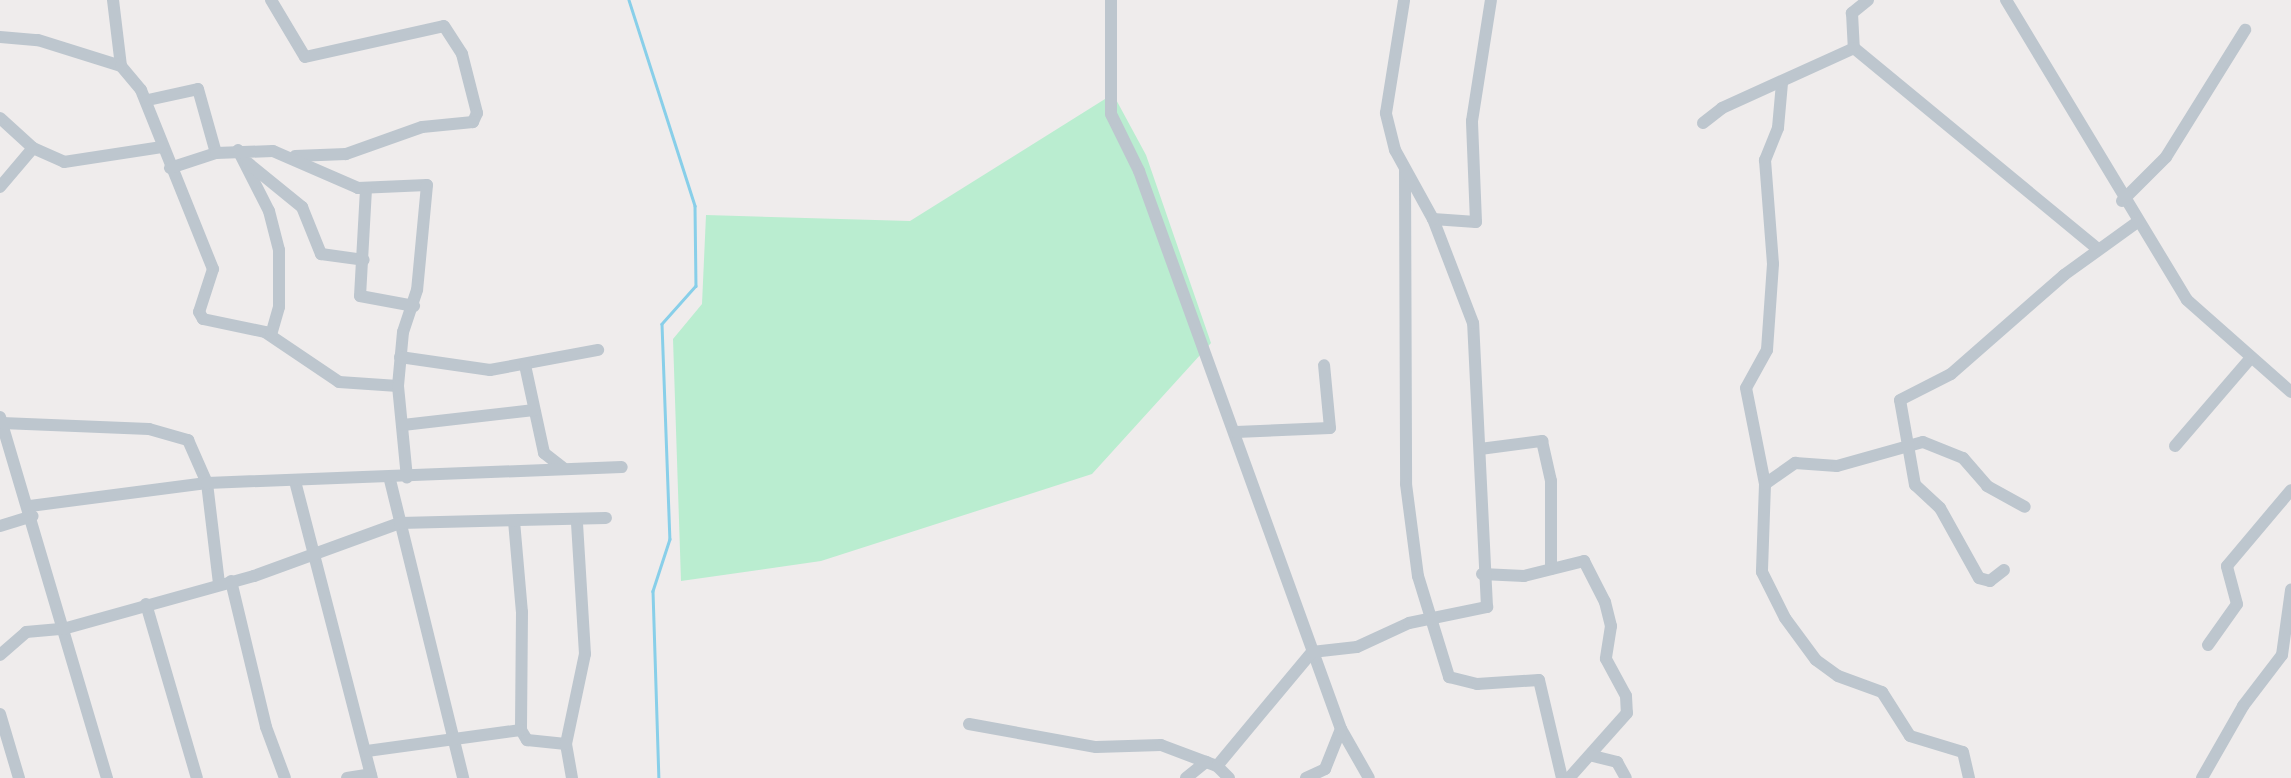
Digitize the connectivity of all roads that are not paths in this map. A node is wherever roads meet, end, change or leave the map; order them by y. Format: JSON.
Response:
{"nodes":[{"id":1,"x":113,"y":0,"type":"edge"},
{"id":2,"x":271,"y":0,"type":"edge"},
{"id":3,"x":1111,"y":0,"type":"edge"},
{"id":4,"x":1404,"y":0,"type":"edge"},
{"id":5,"x":1491,"y":0,"type":"edge"},
{"id":6,"x":1868,"y":0,"type":"edge"},
{"id":7,"x":2006,"y":0,"type":"edge"},
{"id":8,"x":2245,"y":30,"type":"dead end"},
{"id":9,"x":0,"y":37,"type":"edge"},
{"id":10,"x":1854,"y":48,"type":"junction"},
{"id":11,"x":121,"y":66,"type":"junction"},
{"id":12,"x":1782,"y":83,"type":"junction"},
{"id":13,"x":148,"y":100,"type":"junction"},
{"id":14,"x":0,"y":118,"type":"edge"},
{"id":15,"x":1703,"y":123,"type":"dead end"},
{"id":16,"x":162,"y":147,"type":"junction"},
{"id":17,"x":33,"y":148,"type":"junction"},
{"id":18,"x":216,"y":153,"type":"junction"},
{"id":19,"x":241,"y":155,"type":"junction"},
{"id":20,"x":295,"y":156,"type":"junction"},
{"id":21,"x":170,"y":167,"type":"junction"},
{"id":22,"x":1405,"y":170,"type":"junction"},
{"id":23,"x":0,"y":187,"type":"edge"},
{"id":24,"x":366,"y":189,"type":"junction"},
{"id":25,"x":2122,"y":201,"type":"junction"},
{"id":26,"x":1433,"y":219,"type":"junction"},
{"id":27,"x":2136,"y":223,"type":"junction"},
{"id":28,"x":2098,"y":249,"type":"junction"},
{"id":29,"x":364,"y":260,"type":"junction"},
{"id":30,"x":414,"y":306,"type":"junction"},
{"id":31,"x":271,"y":335,"type":"junction"},
{"id":32,"x":598,"y":350,"type":"dead end"},
{"id":33,"x":400,"y":356,"type":"junction"},
{"id":34,"x":2249,"y":360,"type":"junction"},
{"id":35,"x":525,"y":365,"type":"junction"},
{"id":36,"x":1324,"y":365,"type":"dead end"},
{"id":37,"x":398,"y":386,"type":"junction"},
{"id":38,"x":2291,"y":392,"type":"edge"},
{"id":39,"x":534,"y":410,"type":"junction"},
{"id":40,"x":1,"y":420,"type":"edge"},
{"id":41,"x":403,"y":425,"type":"junction"},
{"id":42,"x":1236,"y":432,"type":"junction"},
{"id":43,"x":1903,"y":444,"type":"junction"},
{"id":44,"x":2175,"y":446,"type":"dead end"},
{"id":45,"x":1480,"y":449,"type":"junction"},
{"id":46,"x":622,"y":467,"type":"dead end"},
{"id":47,"x":563,"y":468,"type":"junction"},
{"id":48,"x":407,"y":478,"type":"junction"},
{"id":49,"x":390,"y":480,"type":"junction"},
{"id":50,"x":207,"y":483,"type":"junction"},
{"id":51,"x":1765,"y":484,"type":"junction"},
{"id":52,"x":296,"y":485,"type":"junction"},
{"id":53,"x":2291,"y":490,"type":"edge"},
{"id":54,"x":2025,"y":507,"type":"dead end"},
{"id":55,"x":32,"y":511,"type":"junction"},
{"id":56,"x":606,"y":518,"type":"dead end"},
{"id":57,"x":514,"y":521,"type":"junction"},
{"id":58,"x":577,"y":522,"type":"junction"},
{"id":59,"x":400,"y":523,"type":"junction"},
{"id":60,"x":0,"y":526,"type":"edge"},
{"id":61,"x":317,"y":555,"type":"junction"},
{"id":62,"x":1551,"y":569,"type":"junction"},
{"id":63,"x":2004,"y":570,"type":"dead end"},
{"id":64,"x":1482,"y":573,"type":"junction"},
{"id":65,"x":225,"y":583,"type":"junction"},
{"id":66,"x":2291,"y":590,"type":"edge"},
{"id":67,"x":146,"y":604,"type":"junction"},
{"id":68,"x":1434,"y":619,"type":"junction"},
{"id":69,"x":63,"y":629,"type":"junction"},
{"id":70,"x":2208,"y":645,"type":"dead end"},
{"id":71,"x":1312,"y":653,"type":"junction"},
{"id":72,"x":0,"y":655,"type":"edge"},
{"id":73,"x":0,"y":714,"type":"edge"},
{"id":74,"x":969,"y":724,"type":"dead end"},
{"id":75,"x":1341,"y":729,"type":"junction"},
{"id":76,"x":521,"y":730,"type":"junction"},
{"id":77,"x":453,"y":736,"type":"junction"},
{"id":78,"x":566,"y":744,"type":"junction"},
{"id":79,"x":367,"y":751,"type":"junction"},
{"id":80,"x":1593,"y":756,"type":"junction"},
{"id":81,"x":1212,"y":764,"type":"junction"},
{"id":82,"x":371,"y":776,"type":"edge"},
{"id":83,"x":19,"y":778,"type":"edge"},
{"id":84,"x":107,"y":778,"type":"edge"},
{"id":85,"x":197,"y":778,"type":"edge"},
{"id":86,"x":285,"y":778,"type":"edge"},
{"id":87,"x":347,"y":778,"type":"edge"},
{"id":88,"x":463,"y":778,"type":"edge"},
{"id":89,"x":572,"y":778,"type":"edge"},
{"id":90,"x":1186,"y":778,"type":"edge"},
{"id":91,"x":1229,"y":778,"type":"edge"},
{"id":92,"x":1306,"y":778,"type":"edge"},
{"id":93,"x":1369,"y":778,"type":"edge"},
{"id":94,"x":1562,"y":778,"type":"edge"},
{"id":95,"x":1569,"y":778,"type":"edge"},
{"id":96,"x":1626,"y":778,"type":"edge"},
{"id":97,"x":1969,"y":778,"type":"edge"},
{"id":98,"x":2202,"y":778,"type":"edge"}],
"edges":[{"from":1,"to":11,"type":"street"},
{"from":2,"to":20,"type":"street"},
{"from":3,"to":42,"type":"street"},
{"from":4,"to":22,"type":"street"},
{"from":5,"to":26,"type":"street"},
{"from":6,"to":10,"type":"street"},
{"from":7,"to":25,"type":"street"},
{"from":8,"to":25,"type":"street"},
{"from":9,"to":11,"type":"street"},
{"from":10,"to":12,"type":"street"},
{"from":10,"to":28,"type":"street"},
{"from":11,"to":13,"type":"street"},
{"from":12,"to":15,"type":"street"},
{"from":12,"to":51,"type":"street"},
{"from":13,"to":16,"type":"street"},
{"from":13,"to":18,"type":"street"},
{"from":14,"to":17,"type":"street"},
{"from":16,"to":17,"type":"street"},
{"from":16,"to":21,"type":"street"},
{"from":17,"to":23,"type":"street"},
{"from":18,"to":19,"type":"street"},
{"from":18,"to":21,"type":"street"},
{"from":19,"to":20,"type":"street"},
{"from":19,"to":29,"type":"street"},
{"from":19,"to":31,"type":"street"},
{"from":20,"to":24,"type":"street"},
{"from":21,"to":31,"type":"street"},
{"from":22,"to":26,"type":"street"},
{"from":22,"to":68,"type":"street"},
{"from":24,"to":29,"type":"street"},
{"from":24,"to":30,"type":"street"},
{"from":25,"to":27,"type":"street"},
{"from":26,"to":45,"type":"street"},
{"from":27,"to":28,"type":"street"},
{"from":27,"to":34,"type":"street"},
{"from":28,"to":43,"type":"street"},
{"from":29,"to":30,"type":"street"},
{"from":30,"to":33,"type":"street"},
{"from":31,"to":37,"type":"street"},
{"from":32,"to":35,"type":"street"},
{"from":33,"to":35,"type":"street"},
{"from":33,"to":37,"type":"street"},
{"from":34,"to":38,"type":"street"},
{"from":34,"to":44,"type":"street"},
{"from":35,"to":39,"type":"street"},
{"from":36,"to":42,"type":"street"},
{"from":37,"to":41,"type":"street"},
{"from":39,"to":41,"type":"street"},
{"from":39,"to":47,"type":"street"},
{"from":40,"to":50,"type":"street"},
{"from":40,"to":55,"type":"street"},
{"from":41,"to":48,"type":"street"},
{"from":42,"to":71,"type":"street"},
{"from":43,"to":51,"type":"street"},
{"from":43,"to":54,"type":"street"},
{"from":43,"to":63,"type":"street"},
{"from":45,"to":62,"type":"street"},
{"from":45,"to":64,"type":"street"},
{"from":46,"to":47,"type":"street"},
{"from":47,"to":48,"type":"street"},
{"from":48,"to":49,"type":"street"},
{"from":49,"to":52,"type":"street"},
{"from":49,"to":59,"type":"street"},
{"from":50,"to":52,"type":"street"},
{"from":50,"to":55,"type":"street"},
{"from":50,"to":65,"type":"street"},
{"from":51,"to":97,"type":"street"},
{"from":52,"to":61,"type":"street"},
{"from":53,"to":70,"type":"street"},
{"from":55,"to":60,"type":"street"},
{"from":55,"to":69,"type":"street"},
{"from":56,"to":58,"type":"street"},
{"from":57,"to":58,"type":"street"},
{"from":57,"to":59,"type":"street"},
{"from":57,"to":76,"type":"street"},
{"from":58,"to":78,"type":"street"},
{"from":59,"to":61,"type":"street"},
{"from":59,"to":77,"type":"street"},
{"from":61,"to":65,"type":"street"},
{"from":61,"to":79,"type":"street"},
{"from":62,"to":64,"type":"street"},
{"from":62,"to":80,"type":"street"},
{"from":64,"to":68,"type":"street"},
{"from":65,"to":67,"type":"street"},
{"from":65,"to":86,"type":"street"},
{"from":66,"to":98,"type":"street"},
{"from":67,"to":69,"type":"street"},
{"from":67,"to":85,"type":"street"},
{"from":68,"to":71,"type":"street"},
{"from":68,"to":94,"type":"street"},
{"from":69,"to":72,"type":"street"},
{"from":69,"to":84,"type":"street"},
{"from":71,"to":75,"type":"street"},
{"from":71,"to":81,"type":"street"},
{"from":73,"to":83,"type":"street"},
{"from":74,"to":81,"type":"street"},
{"from":75,"to":92,"type":"street"},
{"from":75,"to":93,"type":"street"},
{"from":76,"to":77,"type":"street"},
{"from":76,"to":78,"type":"street"},
{"from":77,"to":79,"type":"street"},
{"from":77,"to":88,"type":"street"},
{"from":78,"to":89,"type":"street"},
{"from":79,"to":82,"type":"street"},
{"from":80,"to":95,"type":"street"},
{"from":80,"to":96,"type":"street"},
{"from":81,"to":90,"type":"street"},
{"from":81,"to":91,"type":"street"},
{"from":82,"to":87,"type":"street"}]}
